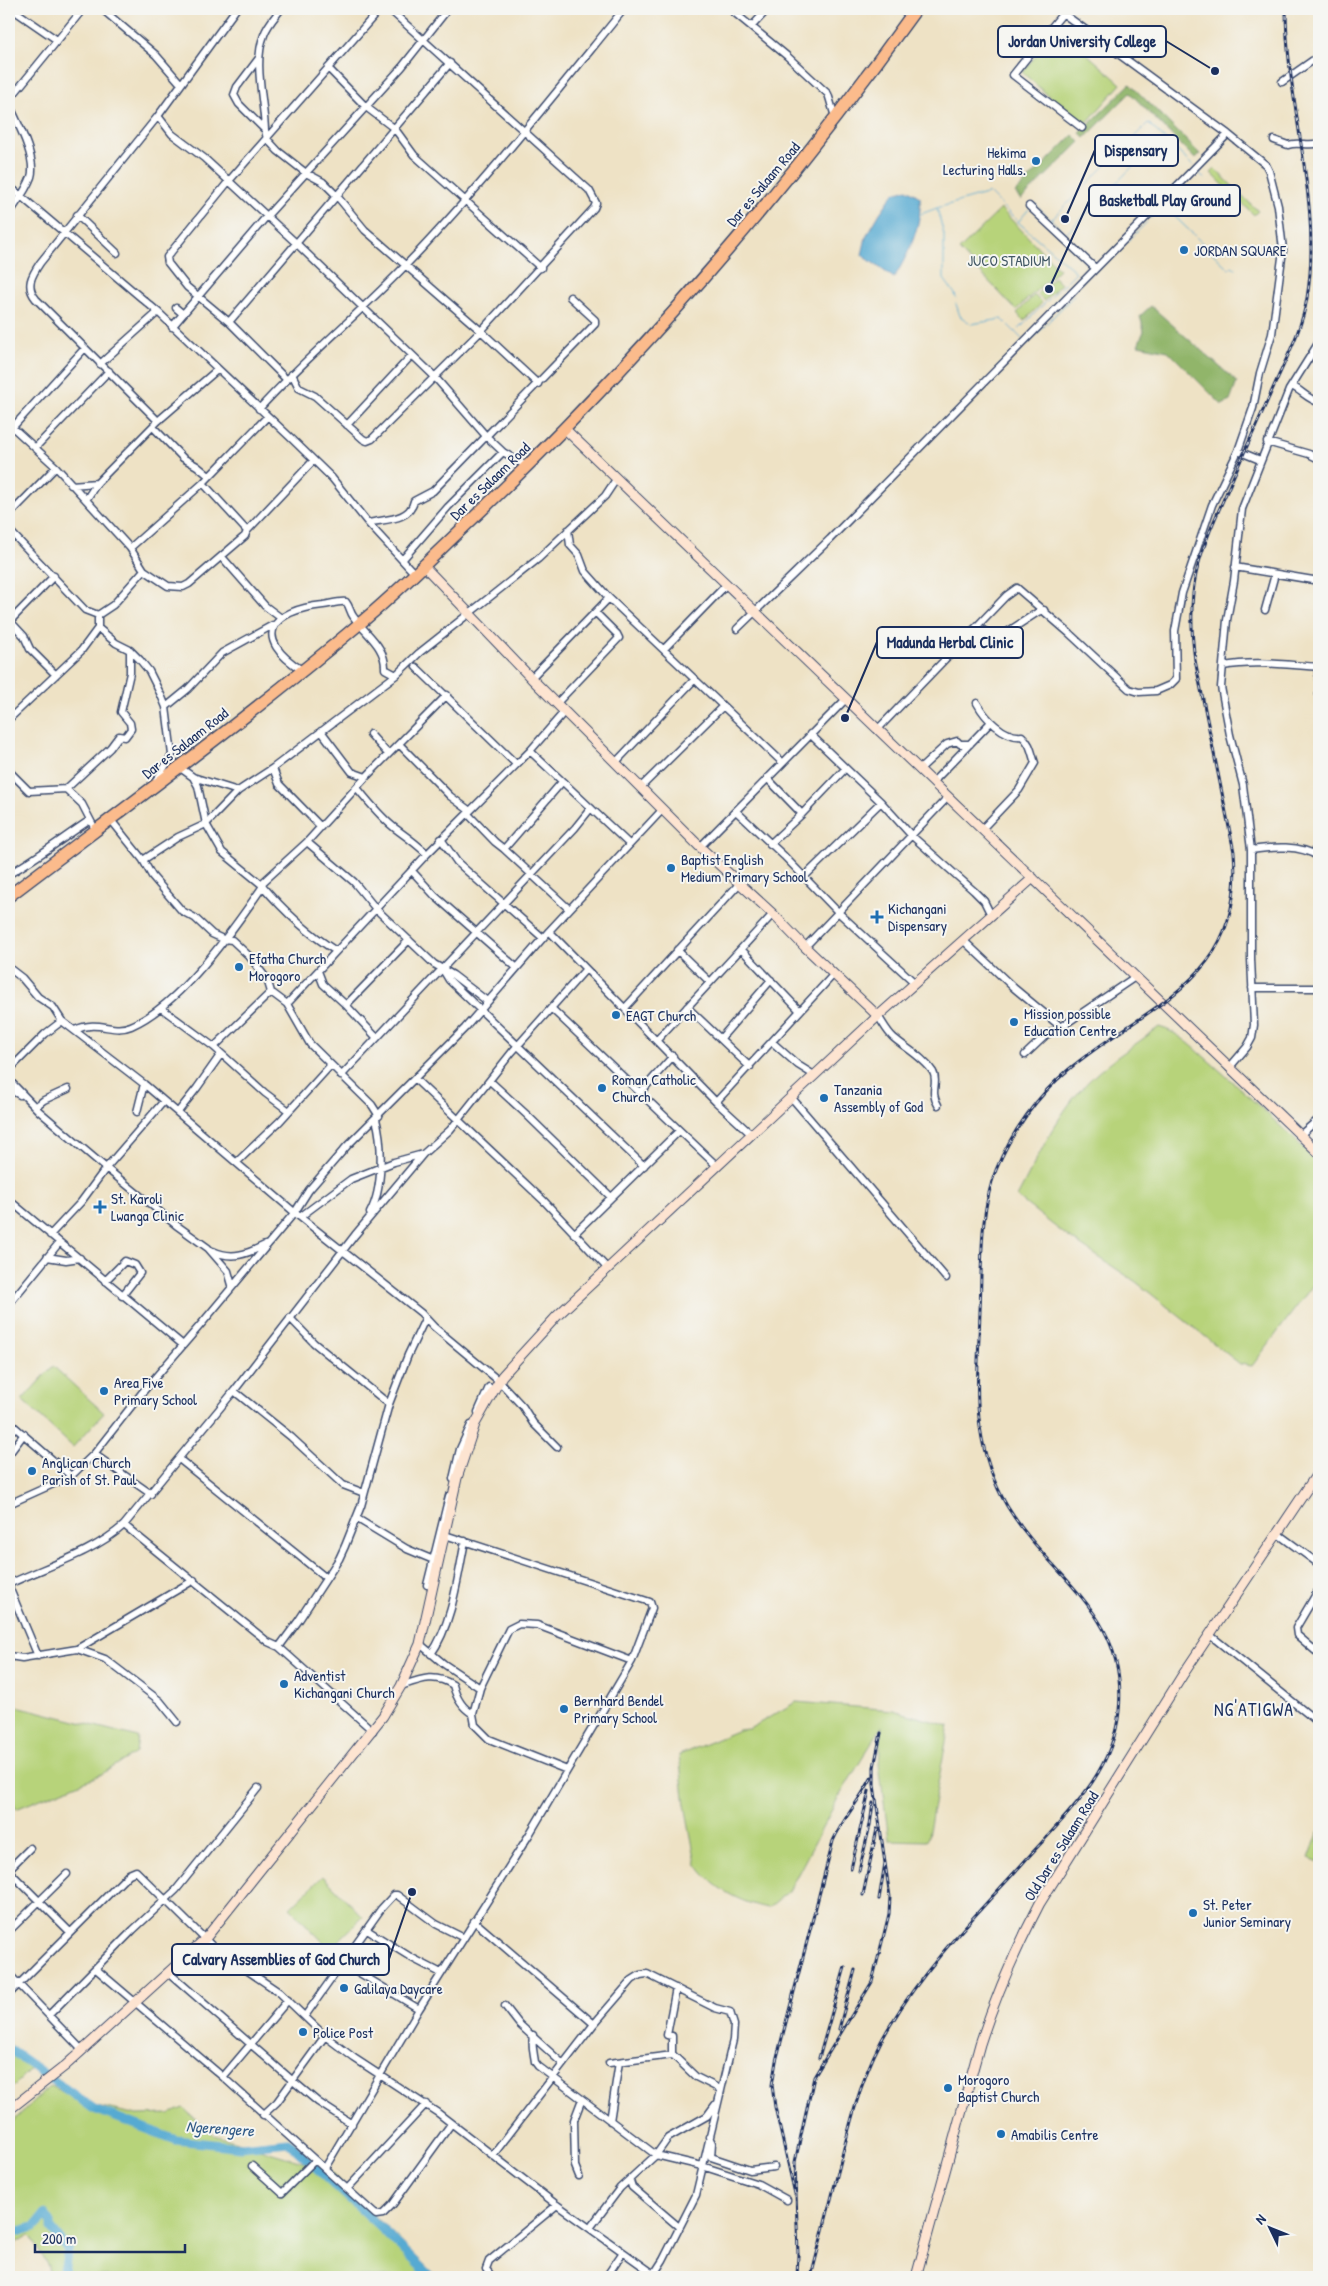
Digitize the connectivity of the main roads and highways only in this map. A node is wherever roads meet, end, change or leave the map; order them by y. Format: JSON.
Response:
{"nodes":[{"id":1,"x":909,"y":11,"type":"edge"},
{"id":2,"x":9,"y":896,"type":"edge"}],
"edges":[{"from":1,"to":2,"type":"highway","name":"Dar es Salaam Road"}]}
